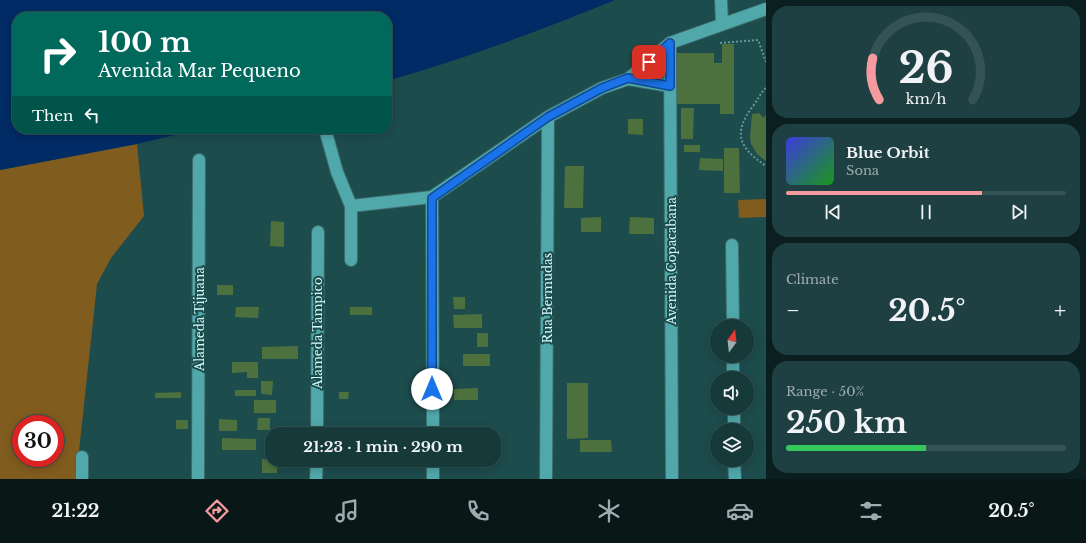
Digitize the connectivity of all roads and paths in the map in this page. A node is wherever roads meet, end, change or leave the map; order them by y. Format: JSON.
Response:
{"nodes":[{"id":1,"x":721,"y":0,"type":"edge"},
{"id":2,"x":766,"y":9,"type":"edge"},
{"id":3,"x":722,"y":24,"type":"junction"},
{"id":4,"x":670,"y":43,"type":"junction"},
{"id":5,"x":720,"y":43,"type":"dead end"},
{"id":6,"x":766,"y":62,"type":"edge"},
{"id":7,"x":628,"y":78,"type":"junction"},
{"id":8,"x":670,"y":86,"type":"junction"},
{"id":9,"x":766,"y":88,"type":"edge"},
{"id":10,"x":548,"y":117,"type":"junction"},
{"id":11,"x":326,"y":134,"type":"edge"},
{"id":12,"x":200,"y":160,"type":"dead end"},
{"id":13,"x":766,"y":166,"type":"edge"},
{"id":14,"x":432,"y":198,"type":"junction"},
{"id":15,"x":351,"y":206,"type":"junction"},
{"id":16,"x":318,"y":232,"type":"dead end"},
{"id":17,"x":732,"y":245,"type":"dead end"},
{"id":18,"x":351,"y":260,"type":"dead end"},
{"id":19,"x":733,"y":319,"type":"edge"},
{"id":20,"x":317,"y":427,"type":"edge"},
{"id":21,"x":432,"y":427,"type":"edge"},
{"id":22,"x":82,"y":457,"type":"dead end"},
{"id":23,"x":316,"y":467,"type":"edge"},
{"id":24,"x":433,"y":467,"type":"edge"},
{"id":25,"x":734,"y":467,"type":"edge"},
{"id":26,"x":82,"y":479,"type":"edge"},
{"id":27,"x":198,"y":479,"type":"edge"},
{"id":28,"x":316,"y":479,"type":"edge"},
{"id":29,"x":433,"y":479,"type":"edge"},
{"id":30,"x":546,"y":479,"type":"edge"},
{"id":31,"x":672,"y":479,"type":"edge"},
{"id":32,"x":734,"y":479,"type":"edge"}],
"edges":[{"from":1,"to":3,"type":"street"},
{"from":2,"to":3,"type":"street"},
{"from":3,"to":4,"type":"street"},
{"from":4,"to":7,"type":"street"},
{"from":4,"to":8,"type":"street","name":"Avenida Copacabana"},
{"from":5,"to":6,"type":"path"},
{"from":7,"to":8,"type":"street"},
{"from":7,"to":10,"type":"street"},
{"from":8,"to":31,"type":"street","name":"Avenida Copacabana"},
{"from":9,"to":13,"type":"path"},
{"from":10,"to":14,"type":"street"},
{"from":10,"to":30,"type":"street","name":"Rua Bermudas"},
{"from":11,"to":15,"type":"street"},
{"from":12,"to":27,"type":"street","name":"Alameda Tijuana"},
{"from":14,"to":15,"type":"street"},
{"from":14,"to":21,"type":"street"},
{"from":15,"to":18,"type":"street"},
{"from":16,"to":20,"type":"street","name":"Alameda Tampico"},
{"from":17,"to":19,"type":"street"},
{"from":22,"to":26,"type":"street"},
{"from":23,"to":28,"type":"street"},
{"from":24,"to":29,"type":"street"},
{"from":25,"to":32,"type":"street"}]}
